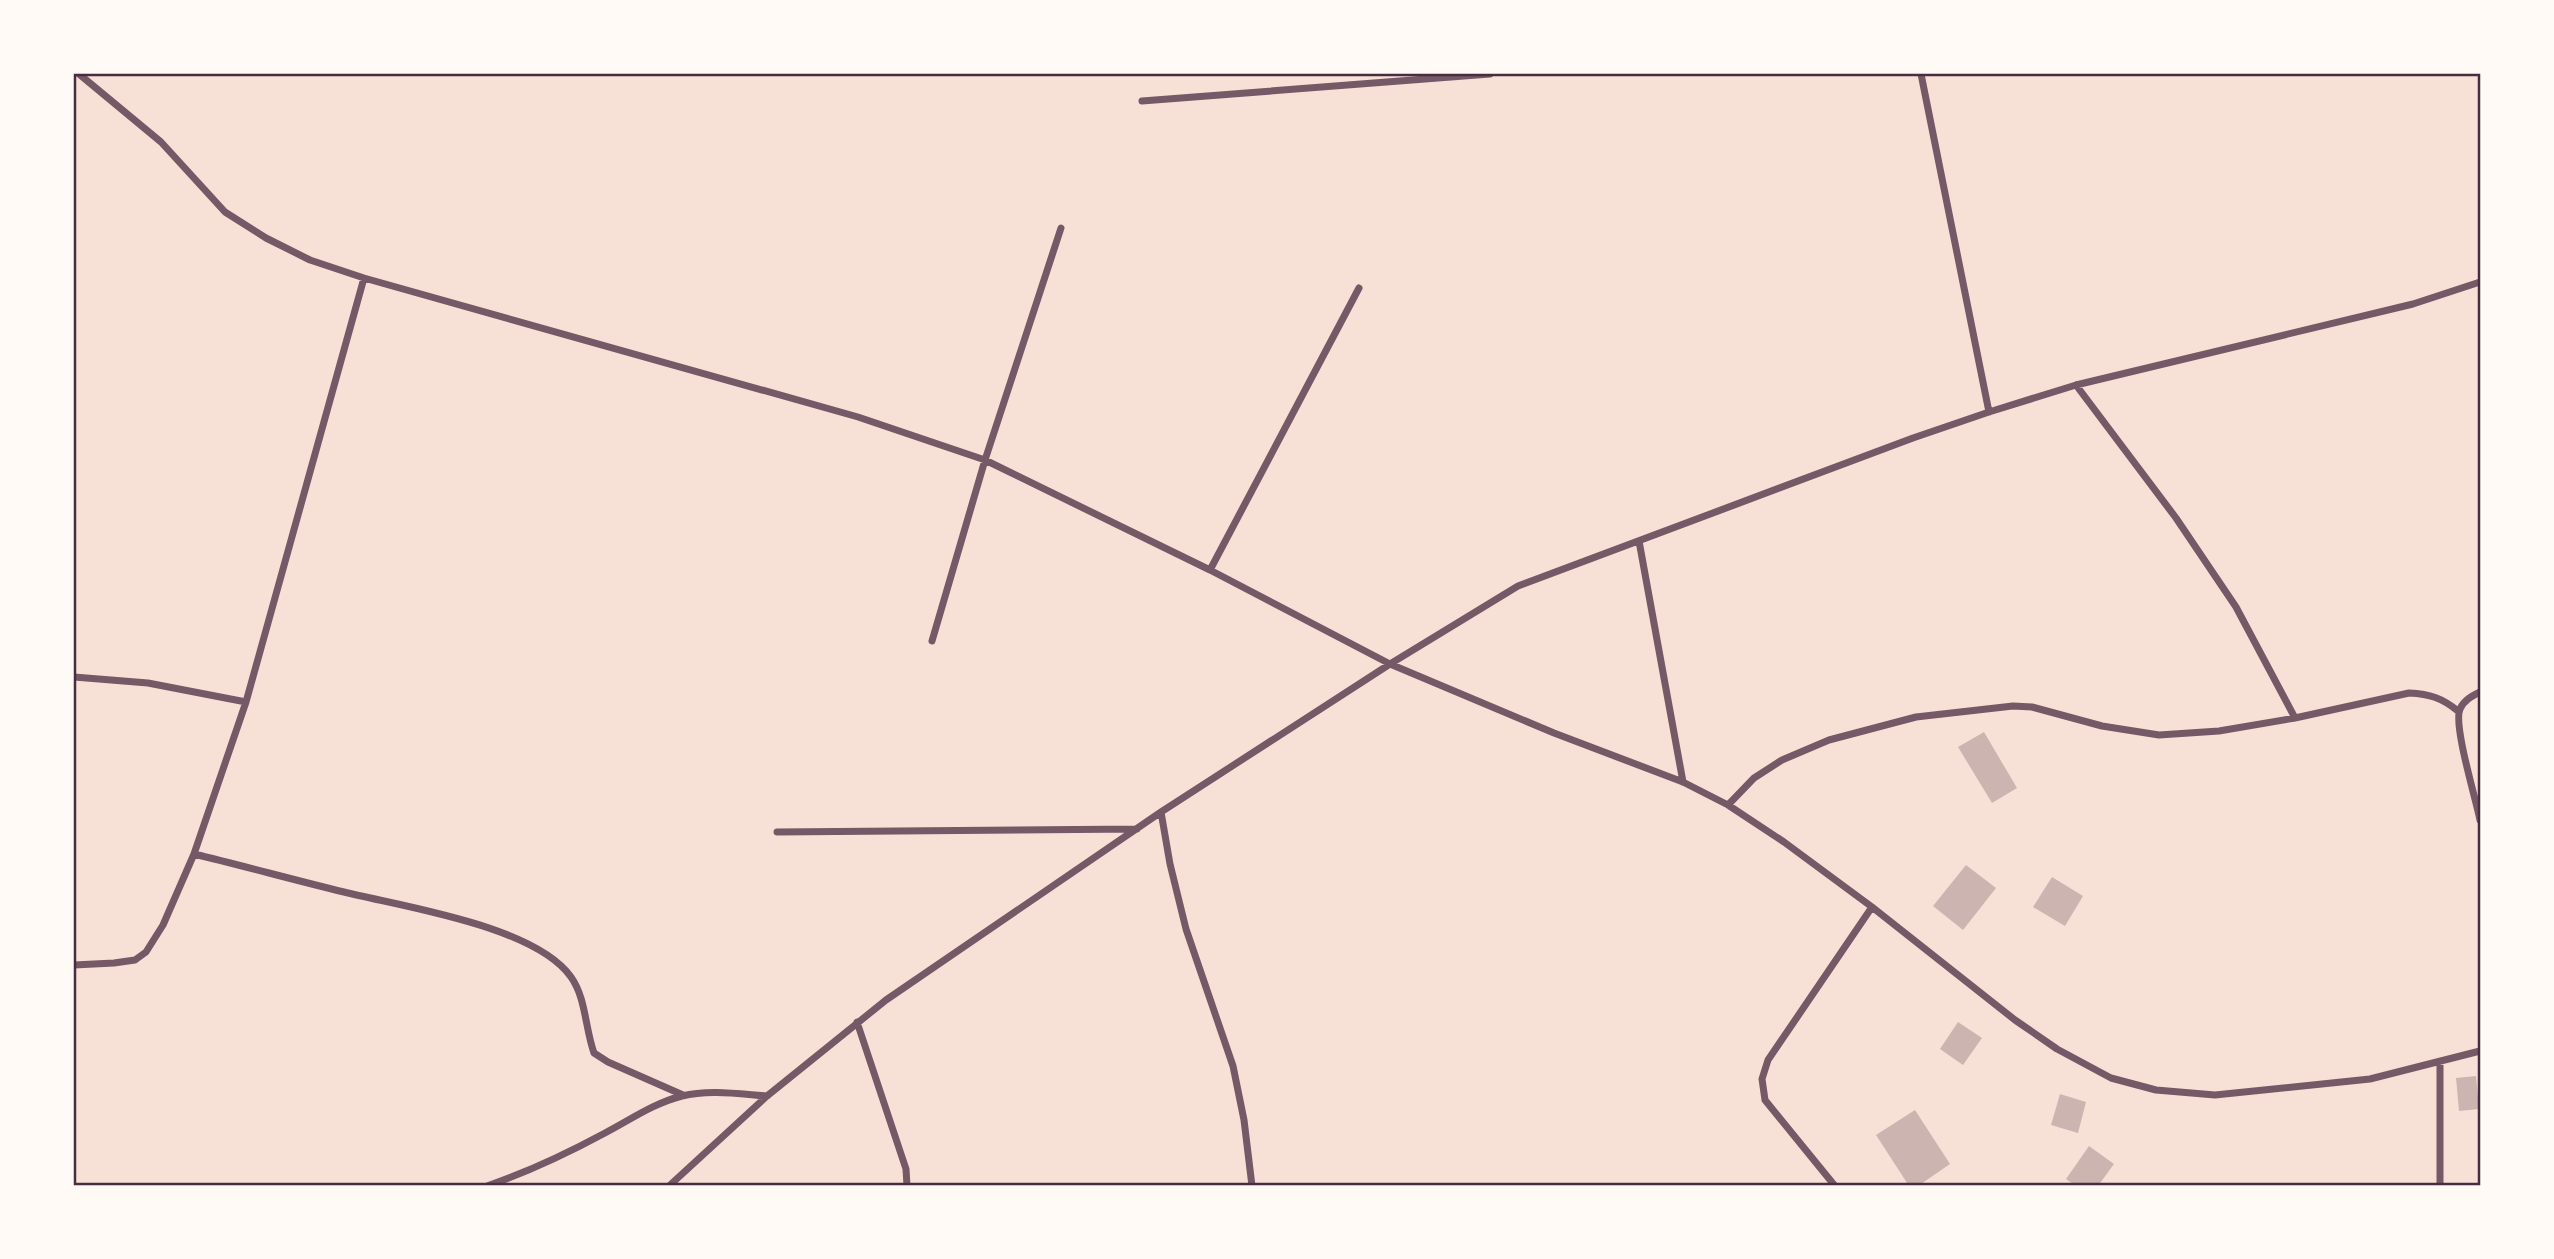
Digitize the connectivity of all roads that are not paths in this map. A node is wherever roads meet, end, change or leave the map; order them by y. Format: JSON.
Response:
{"nodes":[{"id":1,"x":79,"y":74,"type":"edge"},
{"id":2,"x":1490,"y":74,"type":"edge"},
{"id":3,"x":1921,"y":74,"type":"edge"},
{"id":4,"x":1142,"y":101,"type":"dead end"},
{"id":5,"x":1061,"y":228,"type":"dead end"},
{"id":6,"x":364,"y":278,"type":"junction"},
{"id":7,"x":2480,"y":282,"type":"edge"},
{"id":8,"x":1359,"y":288,"type":"dead end"},
{"id":9,"x":2076,"y":385,"type":"junction"},
{"id":10,"x":1989,"y":412,"type":"junction"},
{"id":11,"x":985,"y":460,"type":"junction"},
{"id":12,"x":1639,"y":541,"type":"junction"},
{"id":13,"x":1210,"y":570,"type":"junction"},
{"id":14,"x":932,"y":641,"type":"dead end"},
{"id":15,"x":1390,"y":664,"type":"junction"},
{"id":16,"x":74,"y":677,"type":"edge"},
{"id":17,"x":2480,"y":692,"type":"edge"},
{"id":18,"x":246,"y":702,"type":"junction"},
{"id":19,"x":2458,"y":711,"type":"junction"},
{"id":20,"x":2295,"y":718,"type":"junction"},
{"id":21,"x":1683,"y":782,"type":"junction"},
{"id":22,"x":1728,"y":805,"type":"junction"},
{"id":23,"x":1161,"y":812,"type":"junction"},
{"id":24,"x":2480,"y":820,"type":"edge"},
{"id":25,"x":1138,"y":829,"type":"junction"},
{"id":26,"x":777,"y":832,"type":"dead end"},
{"id":27,"x":194,"y":853,"type":"junction"},
{"id":28,"x":1872,"y":907,"type":"junction"},
{"id":29,"x":74,"y":965,"type":"edge"},
{"id":30,"x":857,"y":1022,"type":"junction"},
{"id":31,"x":2480,"y":1051,"type":"edge"},
{"id":32,"x":2440,"y":1061,"type":"junction"},
{"id":33,"x":683,"y":1095,"type":"junction"},
{"id":34,"x":767,"y":1096,"type":"junction"},
{"id":35,"x":487,"y":1185,"type":"edge"},
{"id":36,"x":669,"y":1185,"type":"edge"},
{"id":37,"x":907,"y":1185,"type":"edge"},
{"id":38,"x":1252,"y":1185,"type":"edge"},
{"id":39,"x":1835,"y":1185,"type":"edge"},
{"id":40,"x":2440,"y":1185,"type":"edge"}],
"edges":[{"from":1,"to":6,"type":"street"},
{"from":2,"to":4,"type":"street"},
{"from":3,"to":10,"type":"street"},
{"from":5,"to":11,"type":"street"},
{"from":6,"to":11,"type":"street"},
{"from":6,"to":18,"type":"street"},
{"from":7,"to":9,"type":"street"},
{"from":8,"to":13,"type":"street"},
{"from":9,"to":10,"type":"street"},
{"from":9,"to":20,"type":"street"},
{"from":10,"to":12,"type":"street"},
{"from":11,"to":13,"type":"street"},
{"from":11,"to":14,"type":"street"},
{"from":12,"to":15,"type":"street"},
{"from":12,"to":21,"type":"street"},
{"from":13,"to":15,"type":"street"},
{"from":15,"to":21,"type":"street"},
{"from":15,"to":23,"type":"street"},
{"from":16,"to":18,"type":"street"},
{"from":17,"to":19,"type":"street"},
{"from":18,"to":27,"type":"street"},
{"from":19,"to":20,"type":"street"},
{"from":19,"to":24,"type":"street"},
{"from":20,"to":22,"type":"street"},
{"from":21,"to":22,"type":"street"},
{"from":22,"to":28,"type":"street"},
{"from":23,"to":25,"type":"street"},
{"from":23,"to":38,"type":"street"},
{"from":25,"to":26,"type":"street"},
{"from":25,"to":30,"type":"street"},
{"from":27,"to":29,"type":"street"},
{"from":27,"to":33,"type":"street"},
{"from":28,"to":32,"type":"street"},
{"from":28,"to":39,"type":"street"},
{"from":30,"to":34,"type":"street"},
{"from":30,"to":37,"type":"street"},
{"from":31,"to":32,"type":"street"},
{"from":32,"to":40,"type":"street"},
{"from":33,"to":34,"type":"street"},
{"from":33,"to":35,"type":"street"},
{"from":34,"to":36,"type":"street"}]}
